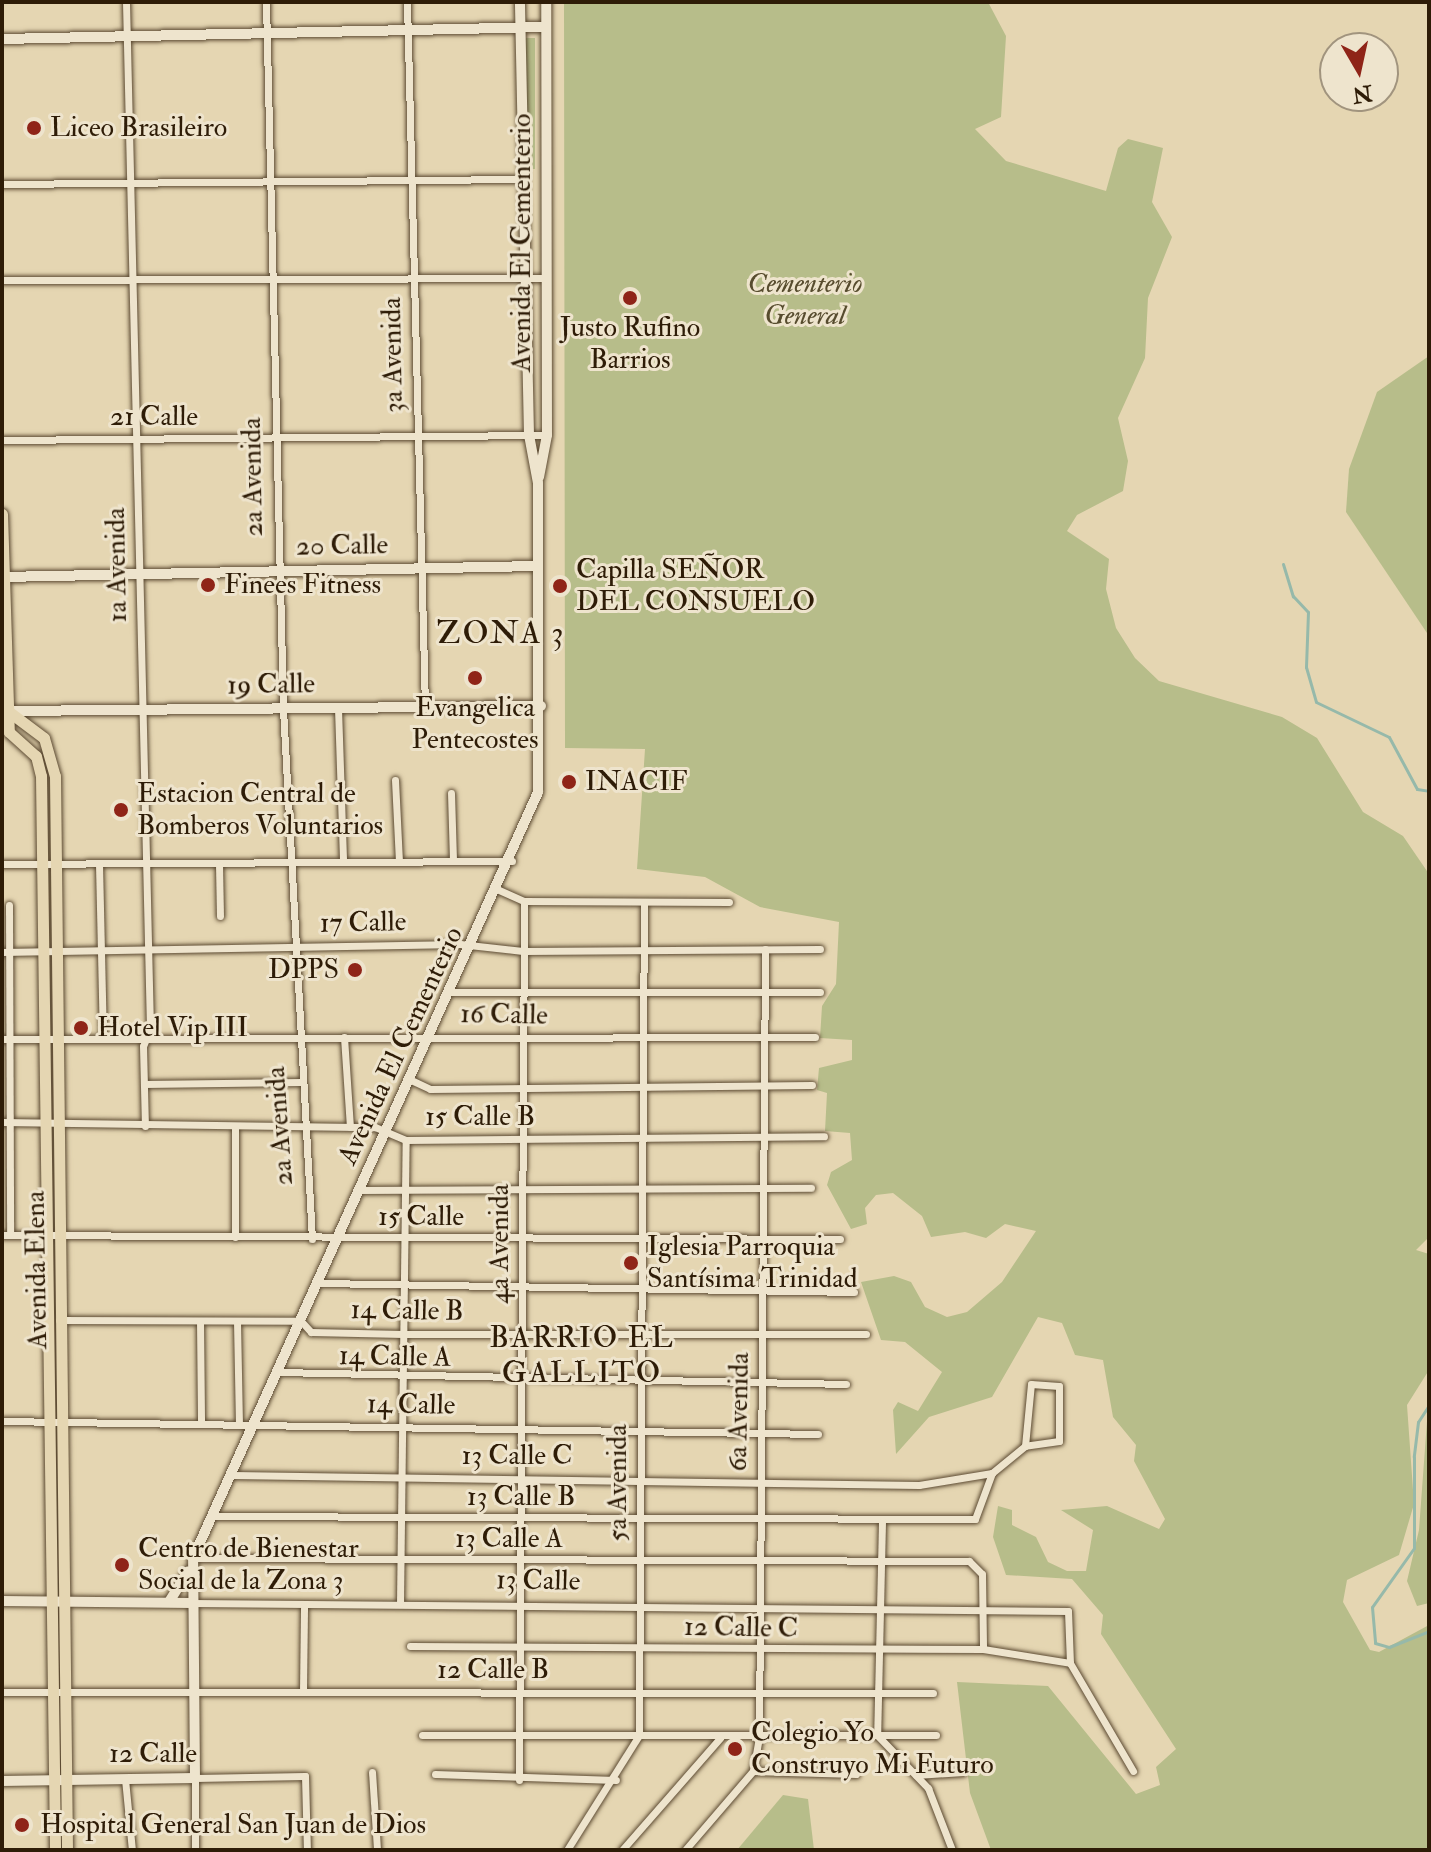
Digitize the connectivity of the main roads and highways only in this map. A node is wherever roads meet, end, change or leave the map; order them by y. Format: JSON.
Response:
{"nodes":[{"id":1,"x":520,"y":2,"type":"edge"},
{"id":2,"x":546,"y":2,"type":"edge"},
{"id":3,"x":546,"y":27,"type":"junction"},
{"id":4,"x":521,"y":28,"type":"junction"},
{"id":5,"x":2,"y":39,"type":"edge"},
{"id":6,"x":538,"y":483,"type":"junction"},
{"id":7,"x":2,"y":514,"type":"edge"},
{"id":8,"x":538,"y":566,"type":"junction"},
{"id":9,"x":2,"y":577,"type":"edge"},
{"id":10,"x":541,"y":706,"type":"junction"},
{"id":11,"x":5,"y":712,"type":"edge"},
{"id":12,"x":49,"y":864,"type":"junction"},
{"id":13,"x":52,"y":1122,"type":"junction"},
{"id":14,"x":188,"y":1572,"type":"junction"},
{"id":15,"x":2,"y":1601,"type":"edge"},
{"id":16,"x":58,"y":1601,"type":"junction"},
{"id":17,"x":169,"y":1602,"type":"junction"},
{"id":18,"x":192,"y":1603,"type":"junction"},
{"id":19,"x":60,"y":1780,"type":"junction"},
{"id":20,"x":2,"y":1781,"type":"edge"},
{"id":21,"x":55,"y":1850,"type":"edge"},
{"id":22,"x":67,"y":1850,"type":"edge"}],
"edges":[{"from":1,"to":4,"type":"main road","name":"Avenida El Cementerio"},
{"from":2,"to":3,"type":"main road","name":"Avenida El Cementerio"},
{"from":3,"to":4,"type":"main road"},
{"from":3,"to":6,"type":"main road","name":"Avenida El Cementerio"},
{"from":4,"to":5,"type":"main road"},
{"from":4,"to":6,"type":"main road","name":"Avenida El Cementerio"},
{"from":6,"to":8,"type":"main road","name":"Avenida El Cementerio"},
{"from":7,"to":9,"type":"main road","name":"Avenida Elena"},
{"from":8,"to":9,"type":"main road","name":"20 Calle"},
{"from":8,"to":10,"type":"main road","name":"Avenida El Cementerio"},
{"from":9,"to":11,"type":"main road","name":"Avenida Elena"},
{"from":10,"to":11,"type":"main road","name":"19 Calle"},
{"from":10,"to":14,"type":"main road","name":"Avenida El Cementerio"},
{"from":11,"to":12,"type":"main road","name":"Avenida Elena"},
{"from":11,"to":12,"type":"main road","name":"Avenida Elena"},
{"from":12,"to":13,"type":"main road","name":"Avenida Elena"},
{"from":13,"to":16,"type":"main road","name":"Avenida Elena"},
{"from":13,"to":16,"type":"main road","name":"Avenida Elena"},
{"from":14,"to":17,"type":"main road"},
{"from":14,"to":18,"type":"main road","name":"Avenida El Cementerio"},
{"from":15,"to":16,"type":"main road","name":"13 Calle"},
{"from":16,"to":17,"type":"main road","name":"13 Calle"},
{"from":16,"to":19,"type":"main road","name":"Avenida Elena"},
{"from":17,"to":18,"type":"main road","name":"13 Calle"},
{"from":18,"to":19,"type":"main road","name":"12 Calle"},
{"from":19,"to":20,"type":"main road","name":"12 Calle"},
{"from":19,"to":21,"type":"main road","name":"Avenida Elena"},
{"from":19,"to":22,"type":"main road","name":"Avenida Elena"}]}
